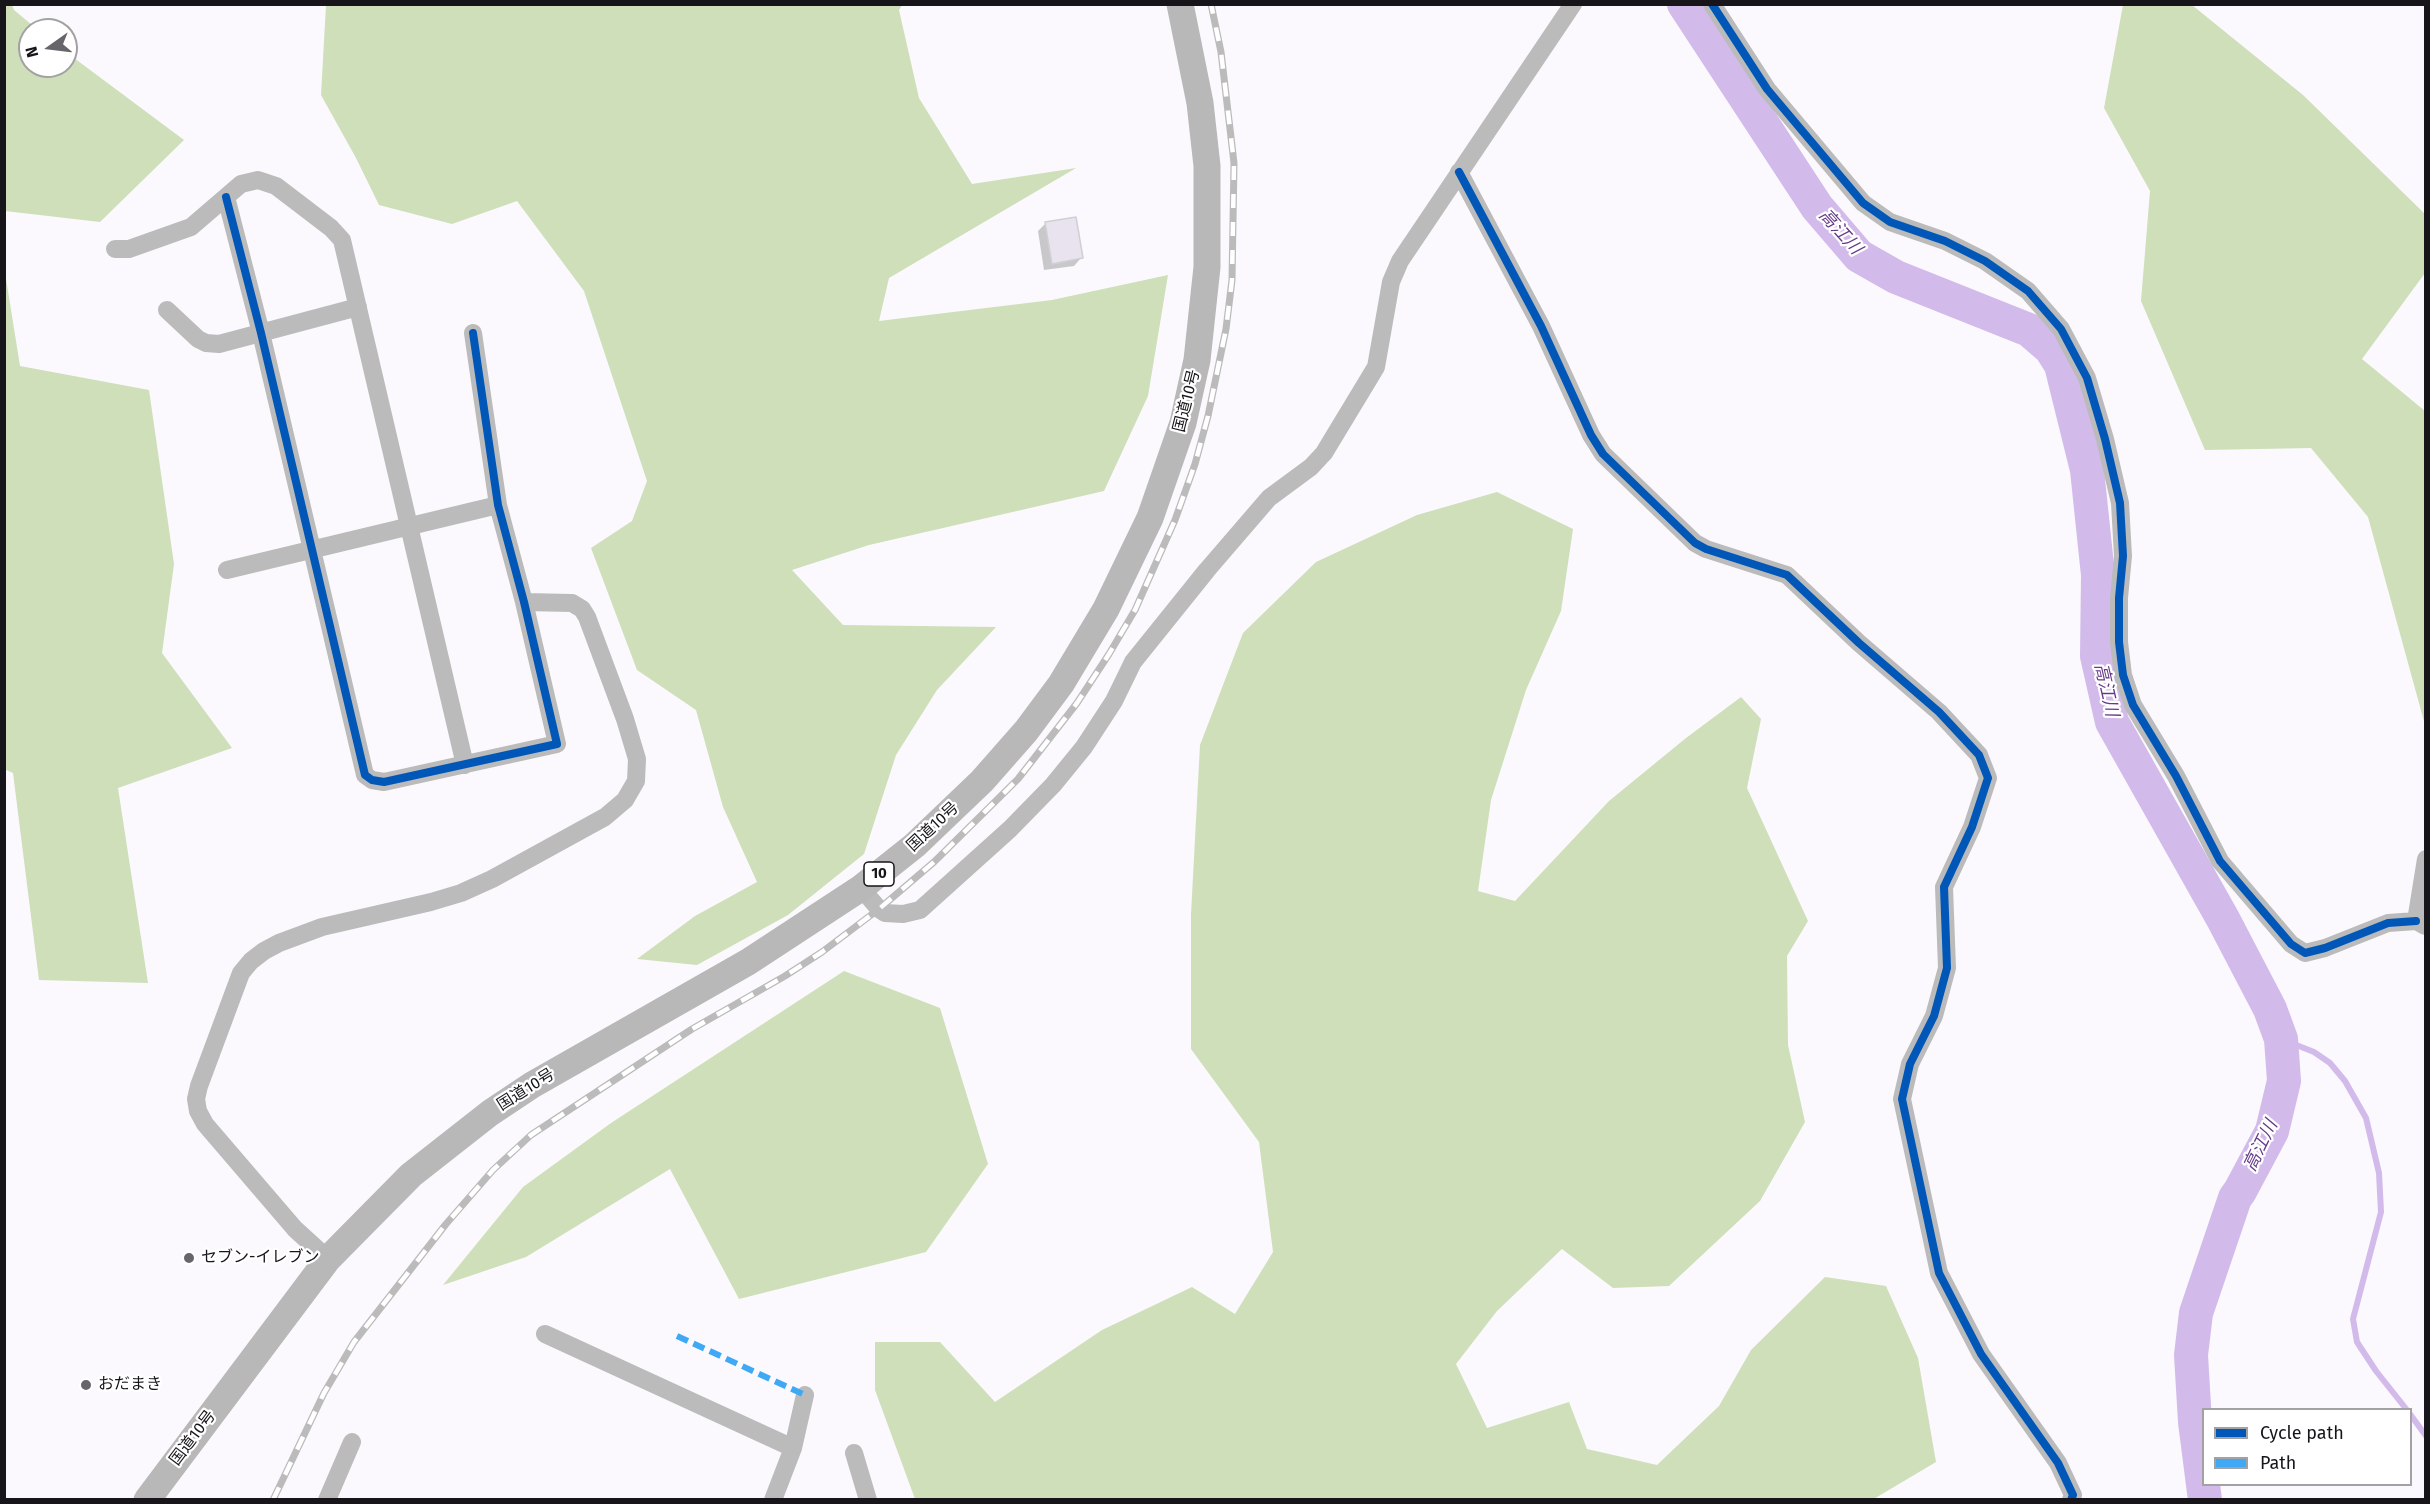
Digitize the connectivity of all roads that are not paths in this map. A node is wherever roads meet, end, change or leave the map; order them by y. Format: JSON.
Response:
{"nodes":[{"id":1,"x":1180,"y":4,"type":"edge"},
{"id":2,"x":1574,"y":4,"type":"edge"},
{"id":3,"x":1712,"y":4,"type":"edge"},
{"id":4,"x":1459,"y":172,"type":"junction"},
{"id":5,"x":226,"y":197,"type":"junction"},
{"id":6,"x":115,"y":249,"type":"dead end"},
{"id":7,"x":358,"y":307,"type":"junction"},
{"id":8,"x":168,"y":310,"type":"dead end"},
{"id":9,"x":261,"y":333,"type":"junction"},
{"id":10,"x":473,"y":333,"type":"dead end"},
{"id":11,"x":498,"y":505,"type":"junction"},
{"id":12,"x":409,"y":526,"type":"junction"},
{"id":13,"x":311,"y":550,"type":"junction"},
{"id":14,"x":227,"y":570,"type":"dead end"},
{"id":15,"x":524,"y":602,"type":"junction"},
{"id":16,"x":465,"y":765,"type":"junction"},
{"id":17,"x":2426,"y":860,"type":"edge"},
{"id":18,"x":861,"y":888,"type":"junction"},
{"id":19,"x":2421,"y":924,"type":"edge"},
{"id":20,"x":328,"y":1259,"type":"junction"},
{"id":21,"x":545,"y":1334,"type":"dead end"},
{"id":22,"x":805,"y":1395,"type":"dead end"},
{"id":23,"x":352,"y":1442,"type":"dead end"},
{"id":24,"x":793,"y":1448,"type":"junction"},
{"id":25,"x":854,"y":1453,"type":"dead end"},
{"id":26,"x":867,"y":1499,"type":"edge"},
{"id":27,"x":147,"y":1500,"type":"edge"},
{"id":28,"x":327,"y":1500,"type":"edge"},
{"id":29,"x":773,"y":1500,"type":"edge"},
{"id":30,"x":2071,"y":1500,"type":"edge"}],
"edges":[{"from":1,"to":18,"type":"highway","name":"国道10号","number":"10"},
{"from":2,"to":4,"type":"street"},
{"from":3,"to":19,"type":"street"},
{"from":4,"to":18,"type":"street"},
{"from":4,"to":30,"type":"street"},
{"from":5,"to":6,"type":"street"},
{"from":5,"to":7,"type":"street"},
{"from":5,"to":9,"type":"street"},
{"from":7,"to":9,"type":"street"},
{"from":7,"to":12,"type":"street"},
{"from":8,"to":9,"type":"street"},
{"from":9,"to":13,"type":"street"},
{"from":10,"to":11,"type":"street"},
{"from":11,"to":12,"type":"street"},
{"from":11,"to":15,"type":"street"},
{"from":12,"to":13,"type":"street"},
{"from":12,"to":16,"type":"street"},
{"from":13,"to":14,"type":"street"},
{"from":13,"to":16,"type":"street"},
{"from":15,"to":16,"type":"street"},
{"from":15,"to":20,"type":"street"},
{"from":17,"to":19,"type":"street"},
{"from":18,"to":20,"type":"highway","name":"国道10号","number":"10"},
{"from":20,"to":27,"type":"highway","name":"国道10号","number":"10"},
{"from":21,"to":24,"type":"street"},
{"from":22,"to":24,"type":"street"},
{"from":23,"to":28,"type":"street"},
{"from":24,"to":29,"type":"street"},
{"from":25,"to":26,"type":"street"}]}
